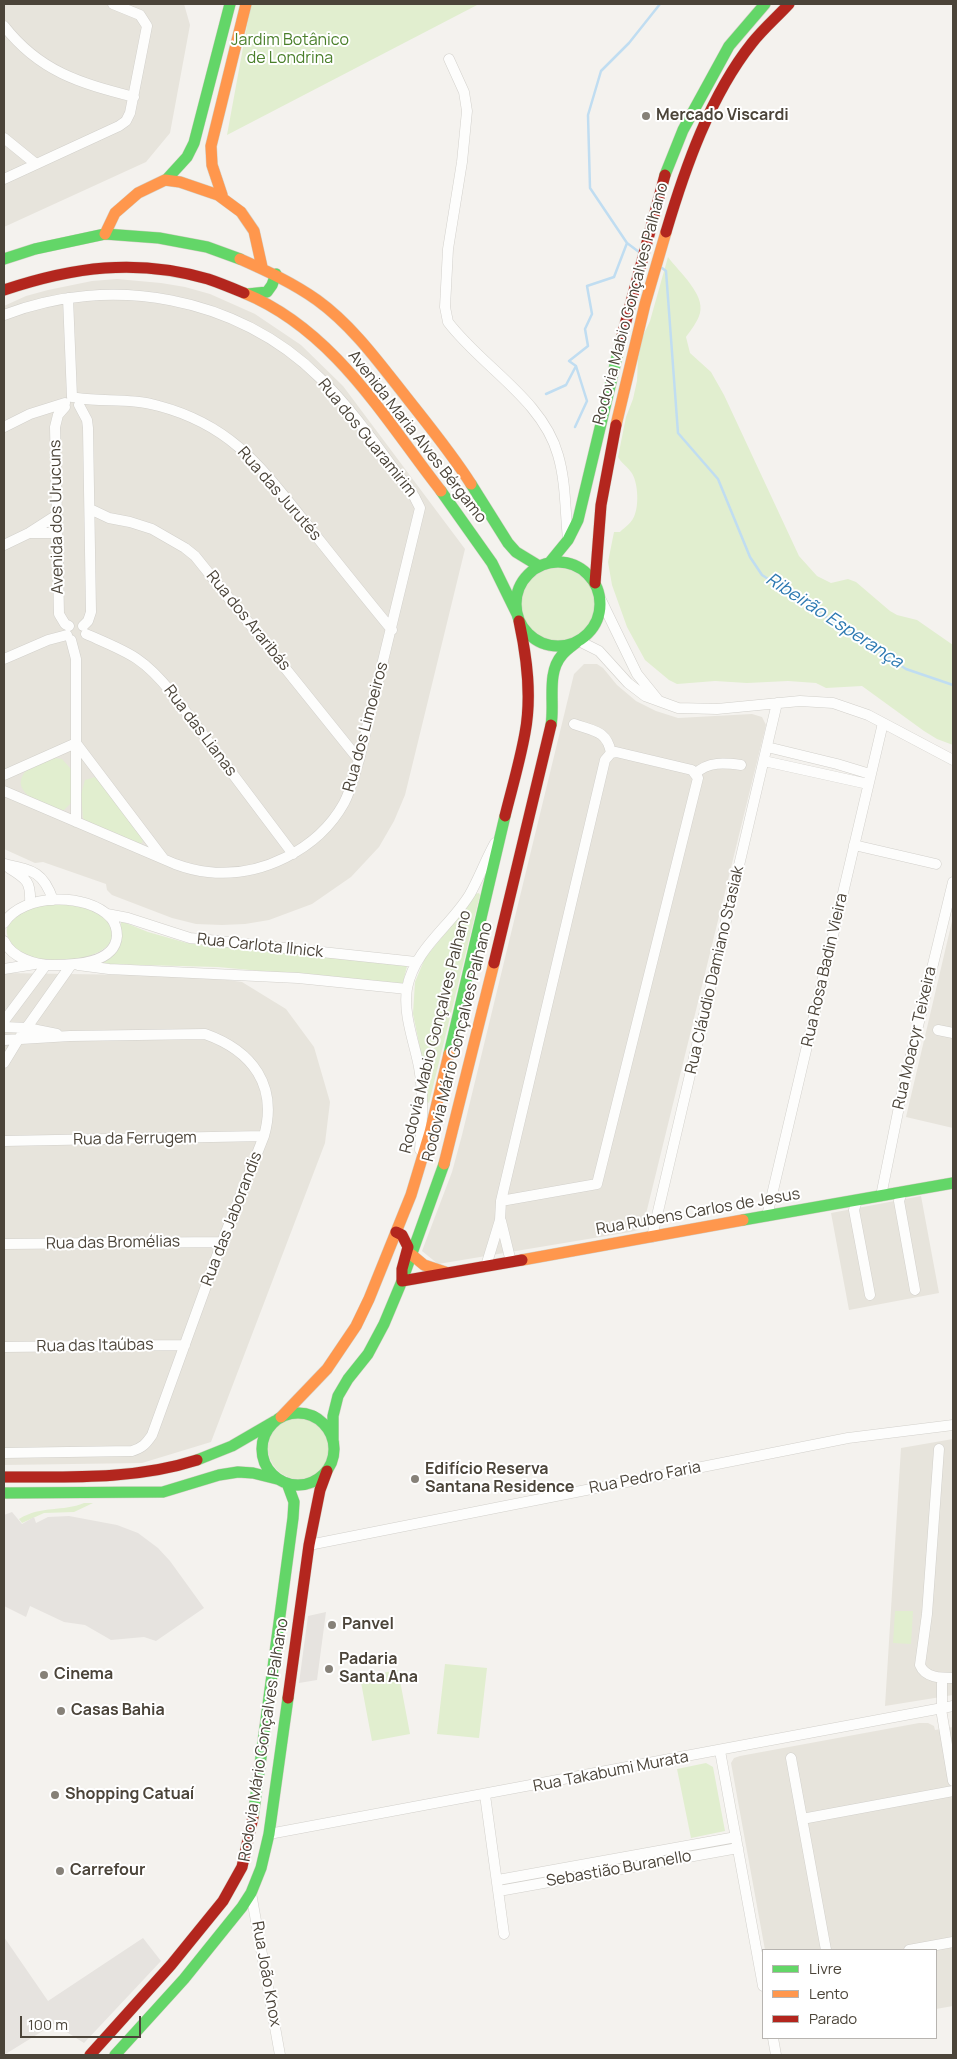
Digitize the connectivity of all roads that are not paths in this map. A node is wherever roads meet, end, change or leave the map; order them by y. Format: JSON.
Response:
{"nodes":[{"id":1,"x":113,"y":4,"type":"edge"},
{"id":2,"x":230,"y":4,"type":"edge"},
{"id":3,"x":246,"y":4,"type":"edge"},
{"id":4,"x":765,"y":4,"type":"edge"},
{"id":5,"x":789,"y":4,"type":"edge"},
{"id":6,"x":4,"y":26,"type":"edge"},
{"id":7,"x":449,"y":59,"type":"dead end"},
{"id":8,"x":134,"y":97,"type":"junction"},
{"id":9,"x":4,"y":138,"type":"edge"},
{"id":10,"x":36,"y":164,"type":"junction"},
{"id":11,"x":4,"y":179,"type":"edge"},
{"id":12,"x":166,"y":180,"type":"junction"},
{"id":13,"x":222,"y":196,"type":"junction"},
{"id":14,"x":105,"y":234,"type":"junction"},
{"id":15,"x":4,"y":259,"type":"edge"},
{"id":16,"x":262,"y":268,"type":"junction"},
{"id":17,"x":276,"y":274,"type":"junction"},
{"id":18,"x":4,"y":290,"type":"edge"},
{"id":19,"x":247,"y":294,"type":"junction"},
{"id":20,"x":68,"y":298,"type":"junction"},
{"id":21,"x":4,"y":315,"type":"edge"},
{"id":22,"x":72,"y":402,"type":"junction"},
{"id":23,"x":4,"y":427,"type":"edge"},
{"id":24,"x":419,"y":506,"type":"joint"},
{"id":25,"x":90,"y":509,"type":"junction"},
{"id":26,"x":57,"y":514,"type":"junction"},
{"id":27,"x":109,"y":518,"type":"junction"},
{"id":28,"x":90,"y":524,"type":"junction"},
{"id":29,"x":29,"y":533,"type":"junction"},
{"id":30,"x":57,"y":533,"type":"junction"},
{"id":31,"x":568,"y":540,"type":"junction"},
{"id":32,"x":4,"y":545,"type":"edge"},
{"id":33,"x":545,"y":564,"type":"junction"},
{"id":34,"x":595,"y":583,"type":"junction"},
{"id":35,"x":601,"y":600,"type":"junction"},
{"id":36,"x":518,"y":618,"type":"junction"},
{"id":37,"x":392,"y":630,"type":"junction"},
{"id":38,"x":84,"y":633,"type":"junction"},
{"id":39,"x":69,"y":634,"type":"junction"},
{"id":40,"x":578,"y":642,"type":"junction"},
{"id":41,"x":4,"y":659,"type":"edge"},
{"id":42,"x":76,"y":659,"type":"junction"},
{"id":43,"x":661,"y":703,"type":"junction"},
{"id":44,"x":778,"y":703,"type":"junction"},
{"id":45,"x":883,"y":723,"type":"junction"},
{"id":46,"x":574,"y":724,"type":"dead end"},
{"id":47,"x":76,"y":743,"type":"junction"},
{"id":48,"x":767,"y":747,"type":"junction"},
{"id":49,"x":611,"y":753,"type":"junction"},
{"id":50,"x":359,"y":760,"type":"junction"},
{"id":51,"x":953,"y":760,"type":"edge"},
{"id":52,"x":764,"y":761,"type":"junction"},
{"id":53,"x":741,"y":765,"type":"dead end"},
{"id":54,"x":695,"y":774,"type":"junction"},
{"id":55,"x":4,"y":775,"type":"edge"},
{"id":56,"x":869,"y":779,"type":"junction"},
{"id":57,"x":4,"y":791,"type":"edge"},
{"id":58,"x":76,"y":822,"type":"junction"},
{"id":59,"x":503,"y":829,"type":"junction"},
{"id":60,"x":854,"y":845,"type":"junction"},
{"id":61,"x":292,"y":854,"type":"junction"},
{"id":62,"x":164,"y":859,"type":"junction"},
{"id":63,"x":936,"y":864,"type":"dead end"},
{"id":64,"x":4,"y":865,"type":"edge"},
{"id":65,"x":953,"y":882,"type":"edge"},
{"id":66,"x":53,"y":900,"type":"junction"},
{"id":67,"x":30,"y":904,"type":"junction"},
{"id":68,"x":107,"y":914,"type":"junction"},
{"id":69,"x":4,"y":923,"type":"edge"},
{"id":70,"x":4,"y":941,"type":"edge"},
{"id":71,"x":416,"y":962,"type":"junction"},
{"id":72,"x":42,"y":964,"type":"junction"},
{"id":73,"x":75,"y":965,"type":"junction"},
{"id":74,"x":4,"y":968,"type":"edge"},
{"id":75,"x":407,"y":989,"type":"junction"},
{"id":76,"x":4,"y":1021,"type":"edge"},
{"id":77,"x":4,"y":1028,"type":"edge"},
{"id":78,"x":27,"y":1028,"type":"junction"},
{"id":79,"x":938,"y":1030,"type":"dead end"},
{"id":80,"x":953,"y":1033,"type":"edge"},
{"id":81,"x":70,"y":1036,"type":"junction"},
{"id":82,"x":4,"y":1040,"type":"edge"},
{"id":83,"x":18,"y":1040,"type":"junction"},
{"id":84,"x":4,"y":1064,"type":"edge"},
{"id":85,"x":264,"y":1136,"type":"junction"},
{"id":86,"x":5,"y":1141,"type":"edge"},
{"id":87,"x":419,"y":1172,"type":"junction"},
{"id":88,"x":953,"y":1183,"type":"edge"},
{"id":89,"x":902,"y":1192,"type":"junction"},
{"id":90,"x":881,"y":1196,"type":"junction"},
{"id":91,"x":857,"y":1200,"type":"junction"},
{"id":92,"x":501,"y":1201,"type":"junction"},
{"id":93,"x":767,"y":1216,"type":"junction"},
{"id":94,"x":500,"y":1220,"type":"junction"},
{"id":95,"x":396,"y":1232,"type":"junction"},
{"id":96,"x":652,"y":1237,"type":"junction"},
{"id":97,"x":222,"y":1242,"type":"junction"},
{"id":98,"x":4,"y":1244,"type":"edge"},
{"id":99,"x":412,"y":1255,"type":"junction"},
{"id":100,"x":511,"y":1262,"type":"junction"},
{"id":101,"x":486,"y":1266,"type":"junction"},
{"id":102,"x":448,"y":1273,"type":"junction"},
{"id":103,"x":402,"y":1281,"type":"junction"},
{"id":104,"x":915,"y":1290,"type":"dead end"},
{"id":105,"x":870,"y":1295,"type":"dead end"},
{"id":106,"x":185,"y":1345,"type":"junction"},
{"id":107,"x":4,"y":1347,"type":"edge"},
{"id":108,"x":278,"y":1419,"type":"junction"},
{"id":109,"x":953,"y":1425,"type":"edge"},
{"id":110,"x":333,"y":1440,"type":"junction"},
{"id":111,"x":939,"y":1449,"type":"dead end"},
{"id":112,"x":4,"y":1453,"type":"edge"},
{"id":113,"x":327,"y":1471,"type":"junction"},
{"id":114,"x":4,"y":1477,"type":"edge"},
{"id":115,"x":282,"y":1481,"type":"junction"},
{"id":116,"x":4,"y":1494,"type":"edge"},
{"id":117,"x":309,"y":1545,"type":"junction"},
{"id":118,"x":942,"y":1678,"type":"junction"},
{"id":119,"x":953,"y":1678,"type":"edge"},
{"id":120,"x":946,"y":1706,"type":"edge"},
{"id":121,"x":915,"y":1714,"type":"junction"},
{"id":122,"x":944,"y":1727,"type":"junction"},
{"id":123,"x":948,"y":1746,"type":"junction"},
{"id":124,"x":720,"y":1751,"type":"junction"},
{"id":125,"x":791,"y":1758,"type":"dead end"},
{"id":126,"x":953,"y":1781,"type":"edge"},
{"id":127,"x":953,"y":1791,"type":"edge"},
{"id":128,"x":485,"y":1795,"type":"junction"},
{"id":129,"x":802,"y":1819,"type":"junction"},
{"id":130,"x":269,"y":1834,"type":"junction"},
{"id":131,"x":736,"y":1837,"type":"junction"},
{"id":132,"x":738,"y":1848,"type":"junction"},
{"id":133,"x":617,"y":1858,"type":"junction"},
{"id":134,"x":619,"y":1869,"type":"junction"},
{"id":135,"x":498,"y":1880,"type":"junction"},
{"id":136,"x":499,"y":1891,"type":"junction"},
{"id":137,"x":251,"y":1893,"type":"junction"},
{"id":138,"x":504,"y":1934,"type":"dead end"},
{"id":139,"x":953,"y":1942,"type":"edge"},
{"id":140,"x":184,"y":1949,"type":"junction"},
{"id":141,"x":826,"y":1949,"type":"edge"},
{"id":142,"x":915,"y":1949,"type":"edge"},
{"id":143,"x":762,"y":1980,"type":"edge"},
{"id":144,"x":773,"y":2039,"type":"edge"},
{"id":145,"x":128,"y":2042,"type":"junction"},
{"id":146,"x":90,"y":2055,"type":"edge"},
{"id":147,"x":115,"y":2055,"type":"edge"},
{"id":148,"x":280,"y":2055,"type":"edge"},
{"id":149,"x":776,"y":2055,"type":"edge"}],
"edges":[{"from":1,"to":8,"type":"street"},
{"from":2,"to":12,"type":"main road"},
{"from":3,"to":13,"type":"main road"},
{"from":4,"to":31,"type":"main road","name":"Rodovia Mabio Gonçalves Palhano"},
{"from":5,"to":34,"type":"main road","name":"Rodovia Mabio Gonçalves Palhano"},
{"from":6,"to":8,"type":"street"},
{"from":7,"to":31,"type":"street"},
{"from":8,"to":10,"type":"street"},
{"from":9,"to":10,"type":"street"},
{"from":10,"to":11,"type":"street"},
{"from":12,"to":13,"type":"main road"},
{"from":12,"to":14,"type":"main road"},
{"from":13,"to":16,"type":"main road"},
{"from":14,"to":15,"type":"main road","name":"Avenida Maria Alves Bérgamo"},
{"from":14,"to":16,"type":"main road","name":"Avenida Maria Alves Bérgamo"},
{"from":16,"to":17,"type":"main road","name":"Avenida Maria Alves Bérgamo"},
{"from":17,"to":19,"type":"main road"},
{"from":17,"to":33,"type":"main road","name":"Avenida Maria Alves Bérgamo"},
{"from":18,"to":19,"type":"main road","name":"Avenida Maria Alves Bérgamo"},
{"from":19,"to":36,"type":"main road","name":"Avenida Maria Alves Bérgamo"},
{"from":20,"to":21,"type":"street","name":"Rua dos Guaramirim"},
{"from":20,"to":22,"type":"street","name":"Avenida dos Urucuns"},
{"from":20,"to":24,"type":"street","name":"Rua dos Guaramirim"},
{"from":22,"to":23,"type":"street","name":"Rua das Jurutés"},
{"from":22,"to":25,"type":"street","name":"Avenida dos Urucuns"},
{"from":22,"to":26,"type":"street","name":"Avenida dos Urucuns"},
{"from":22,"to":37,"type":"street","name":"Rua das Jurutés"},
{"from":24,"to":37,"type":"street","name":"Rua dos Limoeiros"},
{"from":25,"to":27,"type":"street","name":"Rua dos Araribás"},
{"from":25,"to":28,"type":"street","name":"Avenida dos Urucuns"},
{"from":26,"to":29,"type":"street"},
{"from":26,"to":30,"type":"street","name":"Avenida dos Urucuns"},
{"from":27,"to":28,"type":"street","name":"Rua dos Araribás"},
{"from":27,"to":50,"type":"street","name":"Rua dos Araribás"},
{"from":28,"to":38,"type":"street","name":"Avenida dos Urucuns"},
{"from":29,"to":30,"type":"street"},
{"from":29,"to":32,"type":"street"},
{"from":30,"to":39,"type":"street","name":"Avenida dos Urucuns"},
{"from":31,"to":33,"type":"main road","name":"Rodovia Mabio Gonçalves Palhano"},
{"from":33,"to":34,"type":"main road"},
{"from":33,"to":36,"type":"main road"},
{"from":34,"to":35,"type":"main road"},
{"from":35,"to":40,"type":"main road"},
{"from":35,"to":43,"type":"street"},
{"from":36,"to":40,"type":"main road"},
{"from":36,"to":59,"type":"main road","name":"Rodovia Mabio Gonçalves Palhano"},
{"from":37,"to":50,"type":"street","name":"Rua dos Limoeiros"},
{"from":38,"to":39,"type":"street"},
{"from":38,"to":39,"type":"street"},
{"from":38,"to":42,"type":"street","name":"Avenida dos Urucuns"},
{"from":38,"to":61,"type":"street","name":"Rua das Lianas"},
{"from":39,"to":41,"type":"street"},
{"from":39,"to":42,"type":"street","name":"Avenida dos Urucuns"},
{"from":40,"to":43,"type":"street"},
{"from":40,"to":99,"type":"main road","name":"Rodovia Mário Gonçalves Palhano"},
{"from":42,"to":47,"type":"street","name":"Avenida dos Urucuns"},
{"from":43,"to":44,"type":"street"},
{"from":44,"to":45,"type":"street"},
{"from":44,"to":48,"type":"street","name":"Rua Cláudio Damiano Stasiak"},
{"from":45,"to":51,"type":"street"},
{"from":45,"to":56,"type":"street","name":"Rua Rosa Badin Vieira"},
{"from":46,"to":49,"type":"street"},
{"from":47,"to":55,"type":"street"},
{"from":47,"to":58,"type":"street","name":"Avenida dos Urucuns"},
{"from":47,"to":62,"type":"street"},
{"from":48,"to":52,"type":"street","name":"Rua Cláudio Damiano Stasiak"},
{"from":48,"to":56,"type":"street"},
{"from":49,"to":54,"type":"street"},
{"from":49,"to":92,"type":"street"},
{"from":50,"to":61,"type":"street","name":"Rua dos Limoeiros"},
{"from":52,"to":56,"type":"street"},
{"from":52,"to":96,"type":"street","name":"Rua Cláudio Damiano Stasiak"},
{"from":53,"to":54,"type":"street"},
{"from":54,"to":92,"type":"street"},
{"from":56,"to":60,"type":"street","name":"Rua Rosa Badin Vieira"},
{"from":57,"to":58,"type":"street","name":"Rua dos Limoeiros"},
{"from":58,"to":62,"type":"street","name":"Rua dos Limoeiros"},
{"from":59,"to":71,"type":"street"},
{"from":59,"to":87,"type":"main road","name":"Rodovia Mabio Gonçalves Palhano"},
{"from":60,"to":63,"type":"street"},
{"from":60,"to":93,"type":"street","name":"Rua Rosa Badin Vieira"},
{"from":61,"to":62,"type":"street","name":"Rua dos Limoeiros"},
{"from":64,"to":66,"type":"street"},
{"from":64,"to":67,"type":"street"},
{"from":65,"to":90,"type":"street","name":"Rua Moacyr Teixeira"},
{"from":66,"to":67,"type":"street","name":"Rua Carlota Ilnick"},
{"from":66,"to":68,"type":"street","name":"Rua Carlota Ilnick"},
{"from":67,"to":69,"type":"street"},
{"from":68,"to":71,"type":"street","name":"Rua Carlota Ilnick"},
{"from":68,"to":73,"type":"street"},
{"from":70,"to":72,"type":"street"},
{"from":71,"to":75,"type":"street"},
{"from":72,"to":73,"type":"street"},
{"from":72,"to":74,"type":"street"},
{"from":72,"to":76,"type":"street"},
{"from":73,"to":75,"type":"street"},
{"from":73,"to":78,"type":"street"},
{"from":75,"to":87,"type":"street"},
{"from":77,"to":78,"type":"street"},
{"from":78,"to":81,"type":"street"},
{"from":78,"to":83,"type":"street"},
{"from":79,"to":80,"type":"street"},
{"from":81,"to":83,"type":"street"},
{"from":81,"to":85,"type":"street","name":"Rua das Jaborandis"},
{"from":82,"to":83,"type":"street"},
{"from":83,"to":84,"type":"street"},
{"from":85,"to":86,"type":"street","name":"Rua da Ferrugem"},
{"from":85,"to":97,"type":"street","name":"Rua das Jaborandis"},
{"from":87,"to":95,"type":"main road","name":"Rodovia Mabio Gonçalves Palhano"},
{"from":88,"to":89,"type":"main road","name":"Rua Rubens Carlos de Jesus"},
{"from":89,"to":90,"type":"main road","name":"Rua Rubens Carlos de Jesus"},
{"from":89,"to":104,"type":"street"},
{"from":90,"to":91,"type":"main road","name":"Rua Rubens Carlos de Jesus"},
{"from":91,"to":93,"type":"main road","name":"Rua Rubens Carlos de Jesus"},
{"from":91,"to":105,"type":"street"},
{"from":92,"to":94,"type":"street"},
{"from":93,"to":96,"type":"main road","name":"Rua Rubens Carlos de Jesus"},
{"from":94,"to":100,"type":"street"},
{"from":94,"to":101,"type":"street"},
{"from":95,"to":103,"type":"main road"},
{"from":95,"to":108,"type":"main road","name":"Rodovia Mabio Gonçalves Palhano"},
{"from":96,"to":100,"type":"main road","name":"Rua Rubens Carlos de Jesus"},
{"from":97,"to":98,"type":"street","name":"Rua das Bromélias"},
{"from":97,"to":106,"type":"street","name":"Rua das Jaborandis"},
{"from":99,"to":102,"type":"main road","name":"Rua Rubens Carlos de Jesus"},
{"from":99,"to":103,"type":"main road","name":"Rodovia Mário Gonçalves Palhano"},
{"from":100,"to":101,"type":"main road","name":"Rua Rubens Carlos de Jesus"},
{"from":101,"to":102,"type":"main road","name":"Rua Rubens Carlos de Jesus"},
{"from":102,"to":103,"type":"main road","name":"Rua Rubens Carlos de Jesus"},
{"from":103,"to":110,"type":"main road","name":"Rodovia Mário Gonçalves Palhano"},
{"from":106,"to":107,"type":"street","name":"Rua das Itaúbas"},
{"from":106,"to":112,"type":"street","name":"Rua das Jaborandis"},
{"from":108,"to":110,"type":"main road"},
{"from":108,"to":114,"type":"main road"},
{"from":108,"to":115,"type":"main road"},
{"from":109,"to":117,"type":"street","name":"Rua Pedro Faria"},
{"from":110,"to":113,"type":"main road"},
{"from":111,"to":118,"type":"street"},
{"from":113,"to":115,"type":"main road"},
{"from":113,"to":117,"type":"main road","name":"Rodovia Mário Gonçalves Palhano"},
{"from":115,"to":116,"type":"main road"},
{"from":115,"to":140,"type":"main road","name":"Rodovia Mário Gonçalves Palhano"},
{"from":117,"to":130,"type":"main road","name":"Rodovia Mário Gonçalves Palhano"},
{"from":118,"to":119,"type":"street"},
{"from":118,"to":120,"type":"street"},
{"from":120,"to":121,"type":"street","name":"Rua Takabumi Murata"},
{"from":120,"to":122,"type":"street"},
{"from":120,"to":123,"type":"street"},
{"from":121,"to":122,"type":"street"},
{"from":121,"to":124,"type":"street","name":"Rua Takabumi Murata"},
{"from":122,"to":123,"type":"street"},
{"from":123,"to":126,"type":"street"},
{"from":124,"to":128,"type":"street","name":"Rua Takabumi Murata"},
{"from":124,"to":131,"type":"street"},
{"from":125,"to":129,"type":"street"},
{"from":127,"to":129,"type":"street"},
{"from":128,"to":130,"type":"street","name":"Rua Takabumi Murata"},
{"from":128,"to":135,"type":"street"},
{"from":129,"to":141,"type":"street"},
{"from":130,"to":137,"type":"main road","name":"Rodovia Mário Gonçalves Palhano"},
{"from":131,"to":132,"type":"street"},
{"from":131,"to":133,"type":"street","name":"Sebastião Buranello"},
{"from":132,"to":134,"type":"street","name":"Sebastião Buranello"},
{"from":132,"to":143,"type":"street"},
{"from":133,"to":134,"type":"street"},
{"from":133,"to":135,"type":"street","name":"Sebastião Buranello"},
{"from":134,"to":136,"type":"street","name":"Sebastião Buranello"},
{"from":135,"to":136,"type":"street"},
{"from":136,"to":138,"type":"street"},
{"from":137,"to":145,"type":"main road","name":"Rodovia Mário Gonçalves Palhano"},
{"from":137,"to":148,"type":"street","name":"Rua João Knox"},
{"from":139,"to":142,"type":"street"},
{"from":140,"to":145,"type":"main road"},
{"from":140,"to":146,"type":"main road","name":"Rodovia Mário Gonçalves Palhano"},
{"from":144,"to":149,"type":"street"},
{"from":145,"to":147,"type":"main road","name":"Rodovia Mário Gonçalves Palhano"}]}
